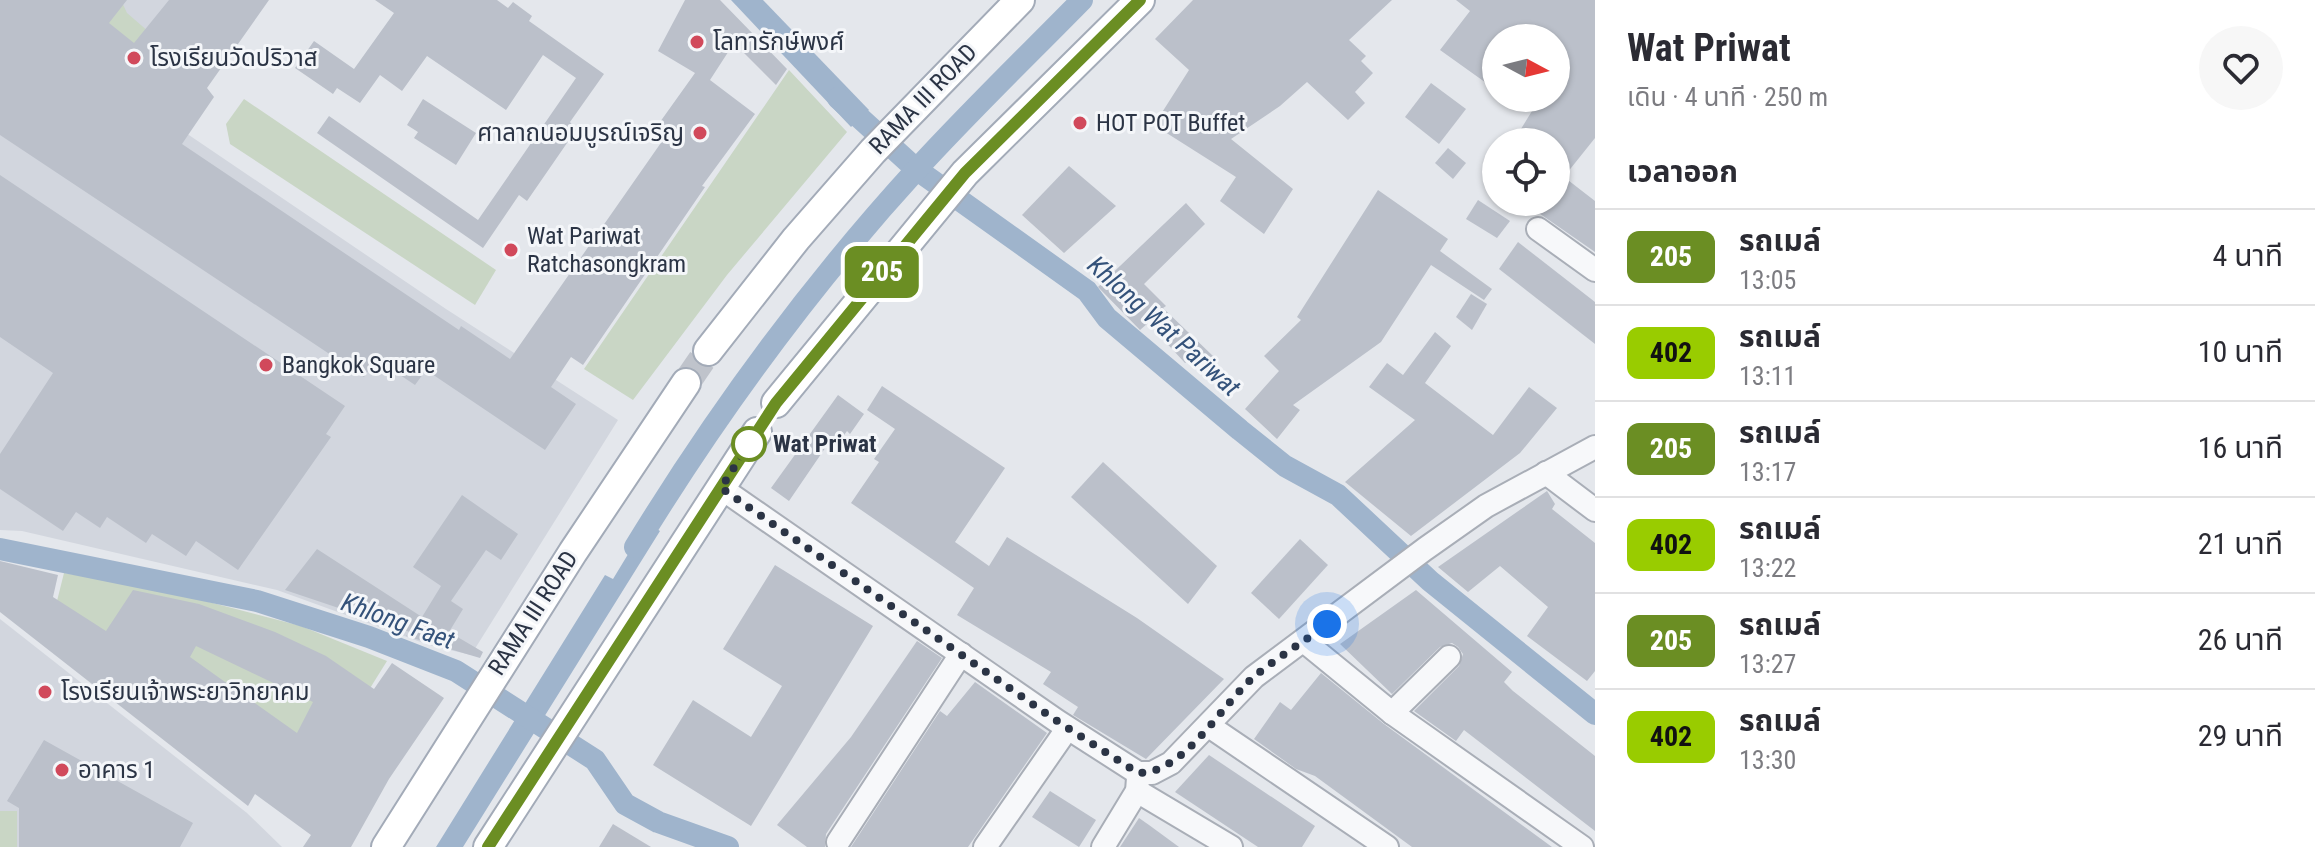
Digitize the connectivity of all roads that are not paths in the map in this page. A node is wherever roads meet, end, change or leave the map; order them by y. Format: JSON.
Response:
{"nodes":[{"id":1,"x":1020,"y":0,"type":"edge"},
{"id":2,"x":1140,"y":0,"type":"edge"},
{"id":3,"x":1538,"y":229,"type":"dead end"},
{"id":4,"x":1595,"y":270,"type":"edge"},
{"id":5,"x":708,"y":351,"type":"tunnel mouth"},
{"id":6,"x":686,"y":383,"type":"tunnel mouth"},
{"id":7,"x":776,"y":403,"type":"dead end"},
{"id":8,"x":757,"y":432,"type":"dead end"},
{"id":9,"x":1595,"y":447,"type":"edge"},
{"id":10,"x":1546,"y":473,"type":"junction"},
{"id":11,"x":721,"y":488,"type":"junction"},
{"id":12,"x":1595,"y":510,"type":"edge"},
{"id":13,"x":1305,"y":642,"type":"junction"},
{"id":14,"x":961,"y":654,"type":"junction"},
{"id":15,"x":1449,"y":657,"type":"dead end"},
{"id":16,"x":1392,"y":713,"type":"junction"},
{"id":17,"x":1209,"y":726,"type":"junction"},
{"id":18,"x":1067,"y":729,"type":"junction"},
{"id":19,"x":1138,"y":782,"type":"junction"},
{"id":20,"x":838,"y":842,"type":"dead end"},
{"id":21,"x":386,"y":847,"type":"edge"},
{"id":22,"x":488,"y":847,"type":"edge"},
{"id":23,"x":985,"y":847,"type":"edge"},
{"id":24,"x":1103,"y":847,"type":"edge"},
{"id":25,"x":1231,"y":847,"type":"edge"},
{"id":26,"x":1387,"y":847,"type":"edge"},
{"id":27,"x":1582,"y":847,"type":"edge"}],
"edges":[{"from":1,"to":5,"type":"main road","name":"RAMA III ROAD"},
{"from":2,"to":7,"type":"main road"},
{"from":3,"to":4,"type":"street"},
{"from":6,"to":21,"type":"main road","name":"RAMA III ROAD"},
{"from":8,"to":11,"type":"main road"},
{"from":9,"to":10,"type":"street"},
{"from":10,"to":12,"type":"street"},
{"from":10,"to":13,"type":"street"},
{"from":11,"to":14,"type":"street"},
{"from":11,"to":22,"type":"main road"},
{"from":13,"to":16,"type":"street"},
{"from":13,"to":17,"type":"street"},
{"from":14,"to":18,"type":"street"},
{"from":14,"to":20,"type":"street"},
{"from":15,"to":16,"type":"street"},
{"from":16,"to":27,"type":"street"},
{"from":17,"to":19,"type":"street"},
{"from":17,"to":26,"type":"street"},
{"from":18,"to":19,"type":"street"},
{"from":18,"to":23,"type":"street"},
{"from":19,"to":24,"type":"street"},
{"from":19,"to":25,"type":"street"}]}
